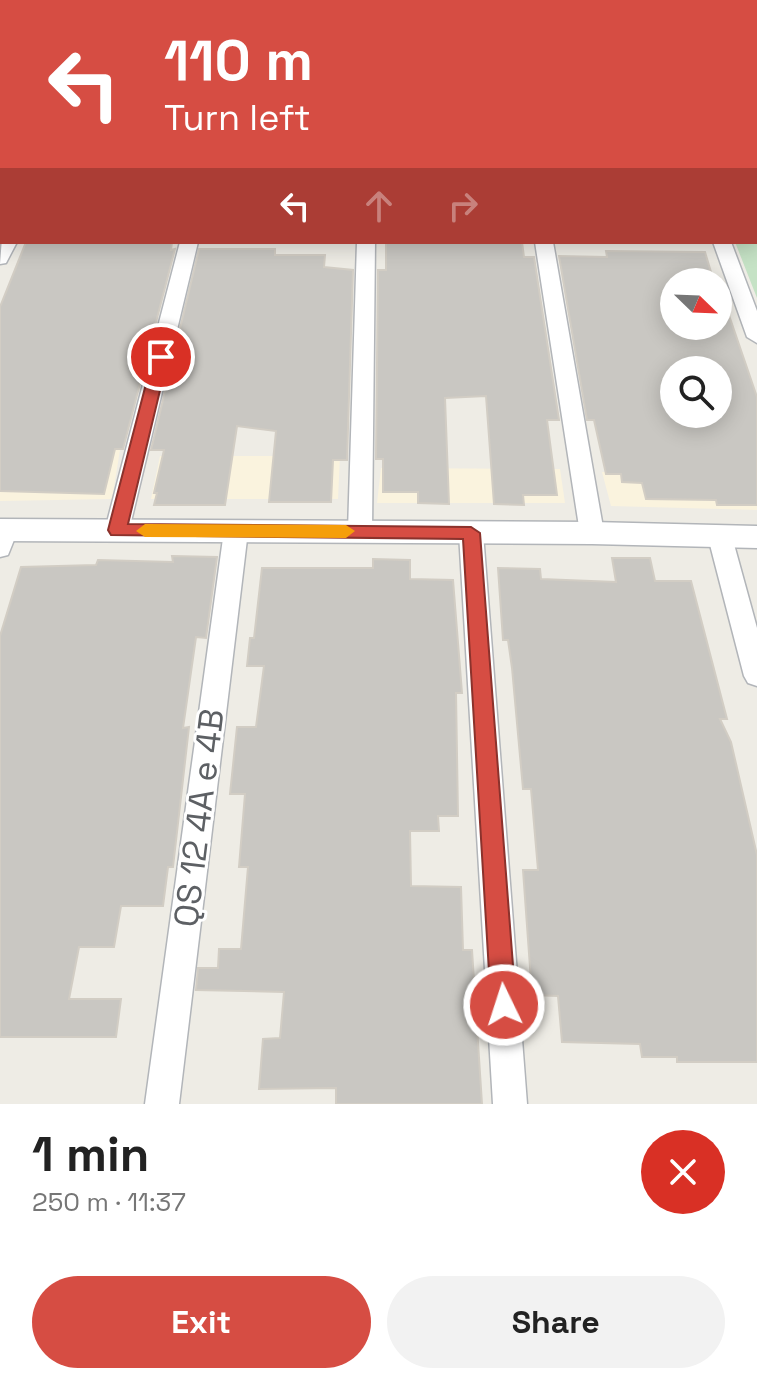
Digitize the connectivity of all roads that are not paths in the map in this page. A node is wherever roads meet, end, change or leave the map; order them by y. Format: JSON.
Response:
{"nodes":[{"id":1,"x":188,"y":244,"type":"edge"},
{"id":2,"x":366,"y":244,"type":"edge"},
{"id":3,"x":544,"y":244,"type":"edge"},
{"id":4,"x":723,"y":244,"type":"edge"},
{"id":5,"x":757,"y":337,"type":"edge"},
{"id":6,"x":117,"y":530,"type":"junction"},
{"id":7,"x":236,"y":531,"type":"junction"},
{"id":8,"x":360,"y":531,"type":"junction"},
{"id":9,"x":471,"y":533,"type":"junction"},
{"id":10,"x":592,"y":533,"type":"junction"},
{"id":11,"x":2,"y":537,"type":"edge"},
{"id":12,"x":720,"y":537,"type":"junction"},
{"id":13,"x":757,"y":537,"type":"edge"},
{"id":14,"x":757,"y":676,"type":"edge"},
{"id":15,"x":162,"y":1104,"type":"edge"},
{"id":16,"x":510,"y":1104,"type":"edge"}],
"edges":[{"from":1,"to":6,"type":"street"},
{"from":2,"to":8,"type":"street"},
{"from":3,"to":10,"type":"street"},
{"from":4,"to":5,"type":"street"},
{"from":6,"to":7,"type":"street"},
{"from":6,"to":11,"type":"street"},
{"from":7,"to":8,"type":"street"},
{"from":7,"to":15,"type":"street","name":"QS 12 4A e 4B"},
{"from":8,"to":9,"type":"street"},
{"from":9,"to":10,"type":"street"},
{"from":9,"to":16,"type":"street"},
{"from":10,"to":12,"type":"street"},
{"from":12,"to":13,"type":"street"},
{"from":12,"to":14,"type":"street"}]}
